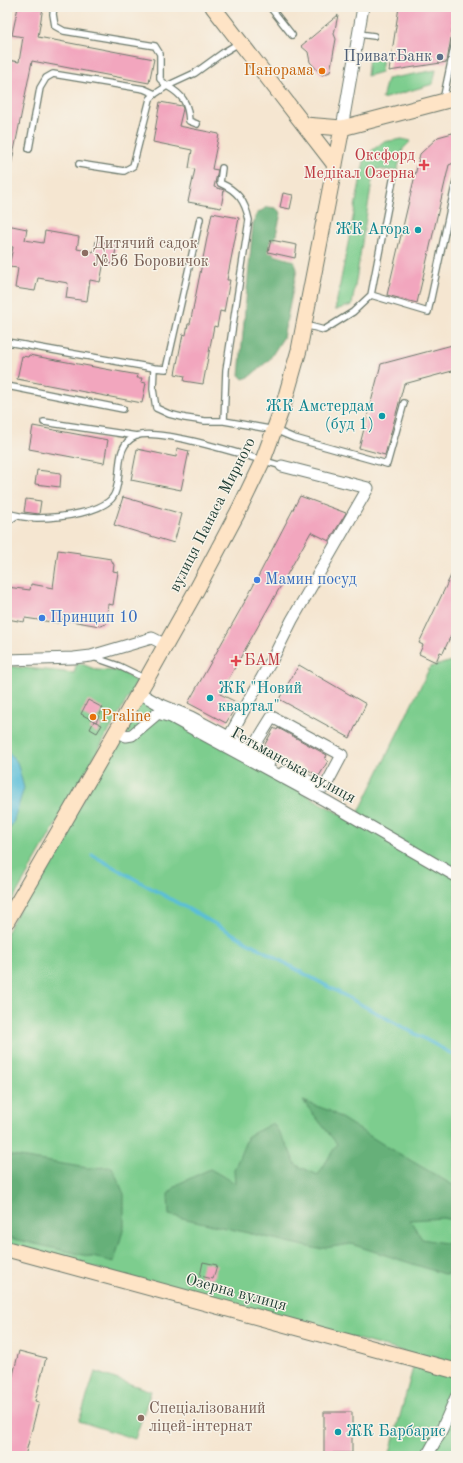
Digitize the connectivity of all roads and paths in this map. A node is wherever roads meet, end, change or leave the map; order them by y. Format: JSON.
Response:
{"nodes":[{"id":1,"x":54,"y":7,"type":"edge"},
{"id":2,"x":213,"y":7,"type":"edge"},
{"id":3,"x":270,"y":7,"type":"edge"},
{"id":4,"x":363,"y":7,"type":"edge"},
{"id":5,"x":359,"y":34,"type":"junction"},
{"id":6,"x":292,"y":35,"type":"dead end"},
{"id":7,"x":374,"y":36,"type":"dead end"},
{"id":8,"x":456,"y":38,"type":"edge"},
{"id":9,"x":240,"y":42,"type":"junction"},
{"id":10,"x":167,"y":86,"type":"junction"},
{"id":11,"x":155,"y":94,"type":"junction"},
{"id":12,"x":450,"y":100,"type":"edge"},
{"id":13,"x":197,"y":124,"type":"dead end"},
{"id":14,"x":305,"y":125,"type":"junction"},
{"id":15,"x":342,"y":128,"type":"junction"},
{"id":16,"x":29,"y":149,"type":"dead end"},
{"id":17,"x":80,"y":164,"type":"dead end"},
{"id":18,"x":336,"y":165,"type":"junction"},
{"id":19,"x":222,"y":168,"type":"dead end"},
{"id":20,"x":394,"y":175,"type":"dead end"},
{"id":21,"x":456,"y":181,"type":"edge"},
{"id":22,"x":200,"y":219,"type":"dead end"},
{"id":23,"x":371,"y":294,"type":"junction"},
{"id":24,"x":305,"y":325,"type":"junction"},
{"id":25,"x":7,"y":342,"type":"edge"},
{"id":26,"x":154,"y":368,"type":"junction"},
{"id":27,"x":7,"y":386,"type":"edge"},
{"id":28,"x":404,"y":403,"type":"dead end"},
{"id":29,"x":123,"y":409,"type":"dead end"},
{"id":30,"x":224,"y":421,"type":"junction"},
{"id":31,"x":44,"y":422,"type":"dead end"},
{"id":32,"x":275,"y":430,"type":"junction"},
{"id":33,"x":137,"y":436,"type":"junction"},
{"id":34,"x":263,"y":460,"type":"junction"},
{"id":35,"x":282,"y":466,"type":"joint"},
{"id":36,"x":7,"y":513,"type":"edge"},
{"id":37,"x":16,"y":516,"type":"junction"},
{"id":38,"x":7,"y":522,"type":"edge"},
{"id":39,"x":166,"y":645,"type":"junction"},
{"id":40,"x":91,"y":656,"type":"junction"},
{"id":41,"x":7,"y":660,"type":"edge"},
{"id":42,"x":143,"y":686,"type":"junction"},
{"id":43,"x":116,"y":730,"type":"junction"},
{"id":44,"x":229,"y":737,"type":"junction"},
{"id":45,"x":251,"y":751,"type":"junction"},
{"id":46,"x":456,"y":876,"type":"edge"},
{"id":47,"x":7,"y":921,"type":"edge"},
{"id":48,"x":7,"y":1249,"type":"edge"},
{"id":49,"x":456,"y":1371,"type":"edge"},
{"id":50,"x":456,"y":1397,"type":"edge"},
{"id":51,"x":427,"y":1456,"type":"edge"}],
"edges":[{"from":1,"to":10,"type":"lane"},
{"from":2,"to":9,"type":"main road"},
{"from":3,"to":6,"type":"lane"},
{"from":4,"to":5,"type":"street"},
{"from":5,"to":7,"type":"lane"},
{"from":5,"to":15,"type":"street"},
{"from":8,"to":12,"type":"lane"},
{"from":9,"to":10,"type":"lane"},
{"from":9,"to":14,"type":"main road"},
{"from":10,"to":11,"type":"lane"},
{"from":10,"to":13,"type":"lane"},
{"from":11,"to":16,"type":"lane"},
{"from":11,"to":17,"type":"lane"},
{"from":12,"to":15,"type":"main road"},
{"from":14,"to":15,"type":"main road"},
{"from":14,"to":18,"type":"main road"},
{"from":15,"to":18,"type":"main road","name":"вулиця Панаса Мирного"},
{"from":18,"to":24,"type":"main road","name":"вулиця Панаса Мирного"},
{"from":19,"to":30,"type":"lane"},
{"from":20,"to":23,"type":"lane"},
{"from":21,"to":23,"type":"lane"},
{"from":22,"to":26,"type":"lane"},
{"from":23,"to":24,"type":"lane"},
{"from":24,"to":32,"type":"main road","name":"вулиця Панаса Мирного"},
{"from":25,"to":26,"type":"lane"},
{"from":26,"to":30,"type":"lane"},
{"from":27,"to":29,"type":"lane"},
{"from":28,"to":32,"type":"lane"},
{"from":30,"to":32,"type":"lane"},
{"from":31,"to":33,"type":"lane"},
{"from":32,"to":34,"type":"main road","name":"вулиця Панаса Мирного"},
{"from":33,"to":34,"type":"lane"},
{"from":33,"to":37,"type":"lane"},
{"from":34,"to":35,"type":"lane"},
{"from":34,"to":39,"type":"main road","name":"вулиця Панаса Мирного"},
{"from":35,"to":44,"type":"street"},
{"from":36,"to":37,"type":"lane"},
{"from":37,"to":38,"type":"lane"},
{"from":39,"to":40,"type":"street"},
{"from":39,"to":42,"type":"main road","name":"вулиця Панаса Мирного"},
{"from":40,"to":41,"type":"street"},
{"from":40,"to":42,"type":"lane"},
{"from":42,"to":43,"type":"main road","name":"вулиця Панаса Мирного"},
{"from":42,"to":44,"type":"street"},
{"from":43,"to":46,"type":"street","name":"Гетьманська вулиця"},
{"from":43,"to":47,"type":"main road","name":"вулиця Панаса Мирного"},
{"from":44,"to":45,"type":"street"},
{"from":45,"to":45,"type":"street"},
{"from":48,"to":49,"type":"main road","name":"Озерна вулиця"},
{"from":50,"to":51,"type":"street"}]}
